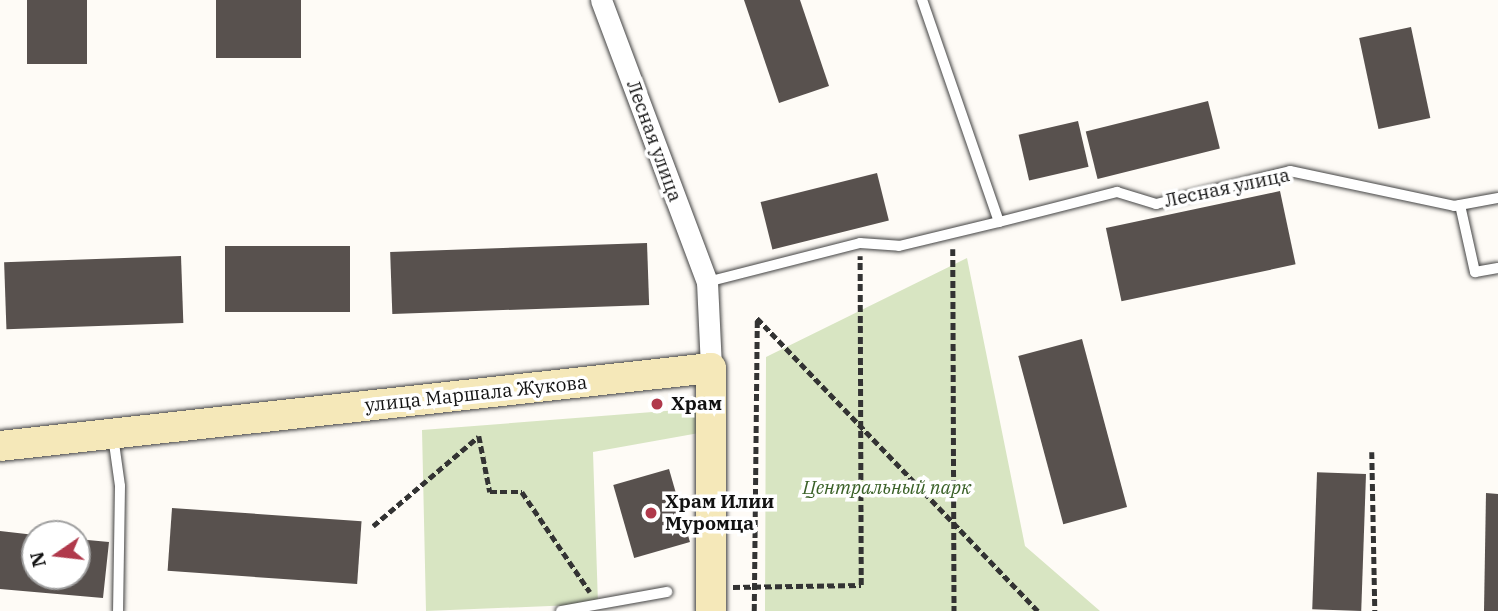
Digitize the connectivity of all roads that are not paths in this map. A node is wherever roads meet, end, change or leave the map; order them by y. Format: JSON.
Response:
{"nodes":[{"id":1,"x":601,"y":0,"type":"edge"},
{"id":2,"x":922,"y":0,"type":"edge"},
{"id":3,"x":1498,"y":198,"type":"edge"},
{"id":4,"x":1460,"y":205,"type":"junction"},
{"id":5,"x":999,"y":222,"type":"junction"},
{"id":6,"x":1498,"y":268,"type":"edge"},
{"id":7,"x":707,"y":282,"type":"junction"},
{"id":8,"x":711,"y":368,"type":"junction"},
{"id":9,"x":112,"y":434,"type":"junction"},
{"id":10,"x":0,"y":446,"type":"edge"},
{"id":11,"x":667,"y":592,"type":"dead end"},
{"id":12,"x":711,"y":599,"type":"edge"},
{"id":13,"x":118,"y":611,"type":"edge"},
{"id":14,"x":561,"y":611,"type":"edge"}],
"edges":[{"from":1,"to":7,"type":"street","name":"Лесная улица"},
{"from":2,"to":5,"type":"lane"},
{"from":3,"to":4,"type":"lane","name":"Лесная улица"},
{"from":4,"to":5,"type":"lane","name":"Лесная улица"},
{"from":4,"to":6,"type":"lane"},
{"from":5,"to":7,"type":"lane","name":"Лесная улица"},
{"from":7,"to":8,"type":"street","name":"Лесная улица"},
{"from":8,"to":9,"type":"street","name":"улица Маршала Жукова"},
{"from":8,"to":12,"type":"street"},
{"from":9,"to":10,"type":"street","name":"улица Маршала Жукова"},
{"from":9,"to":13,"type":"lane"},
{"from":11,"to":14,"type":"lane"}]}
